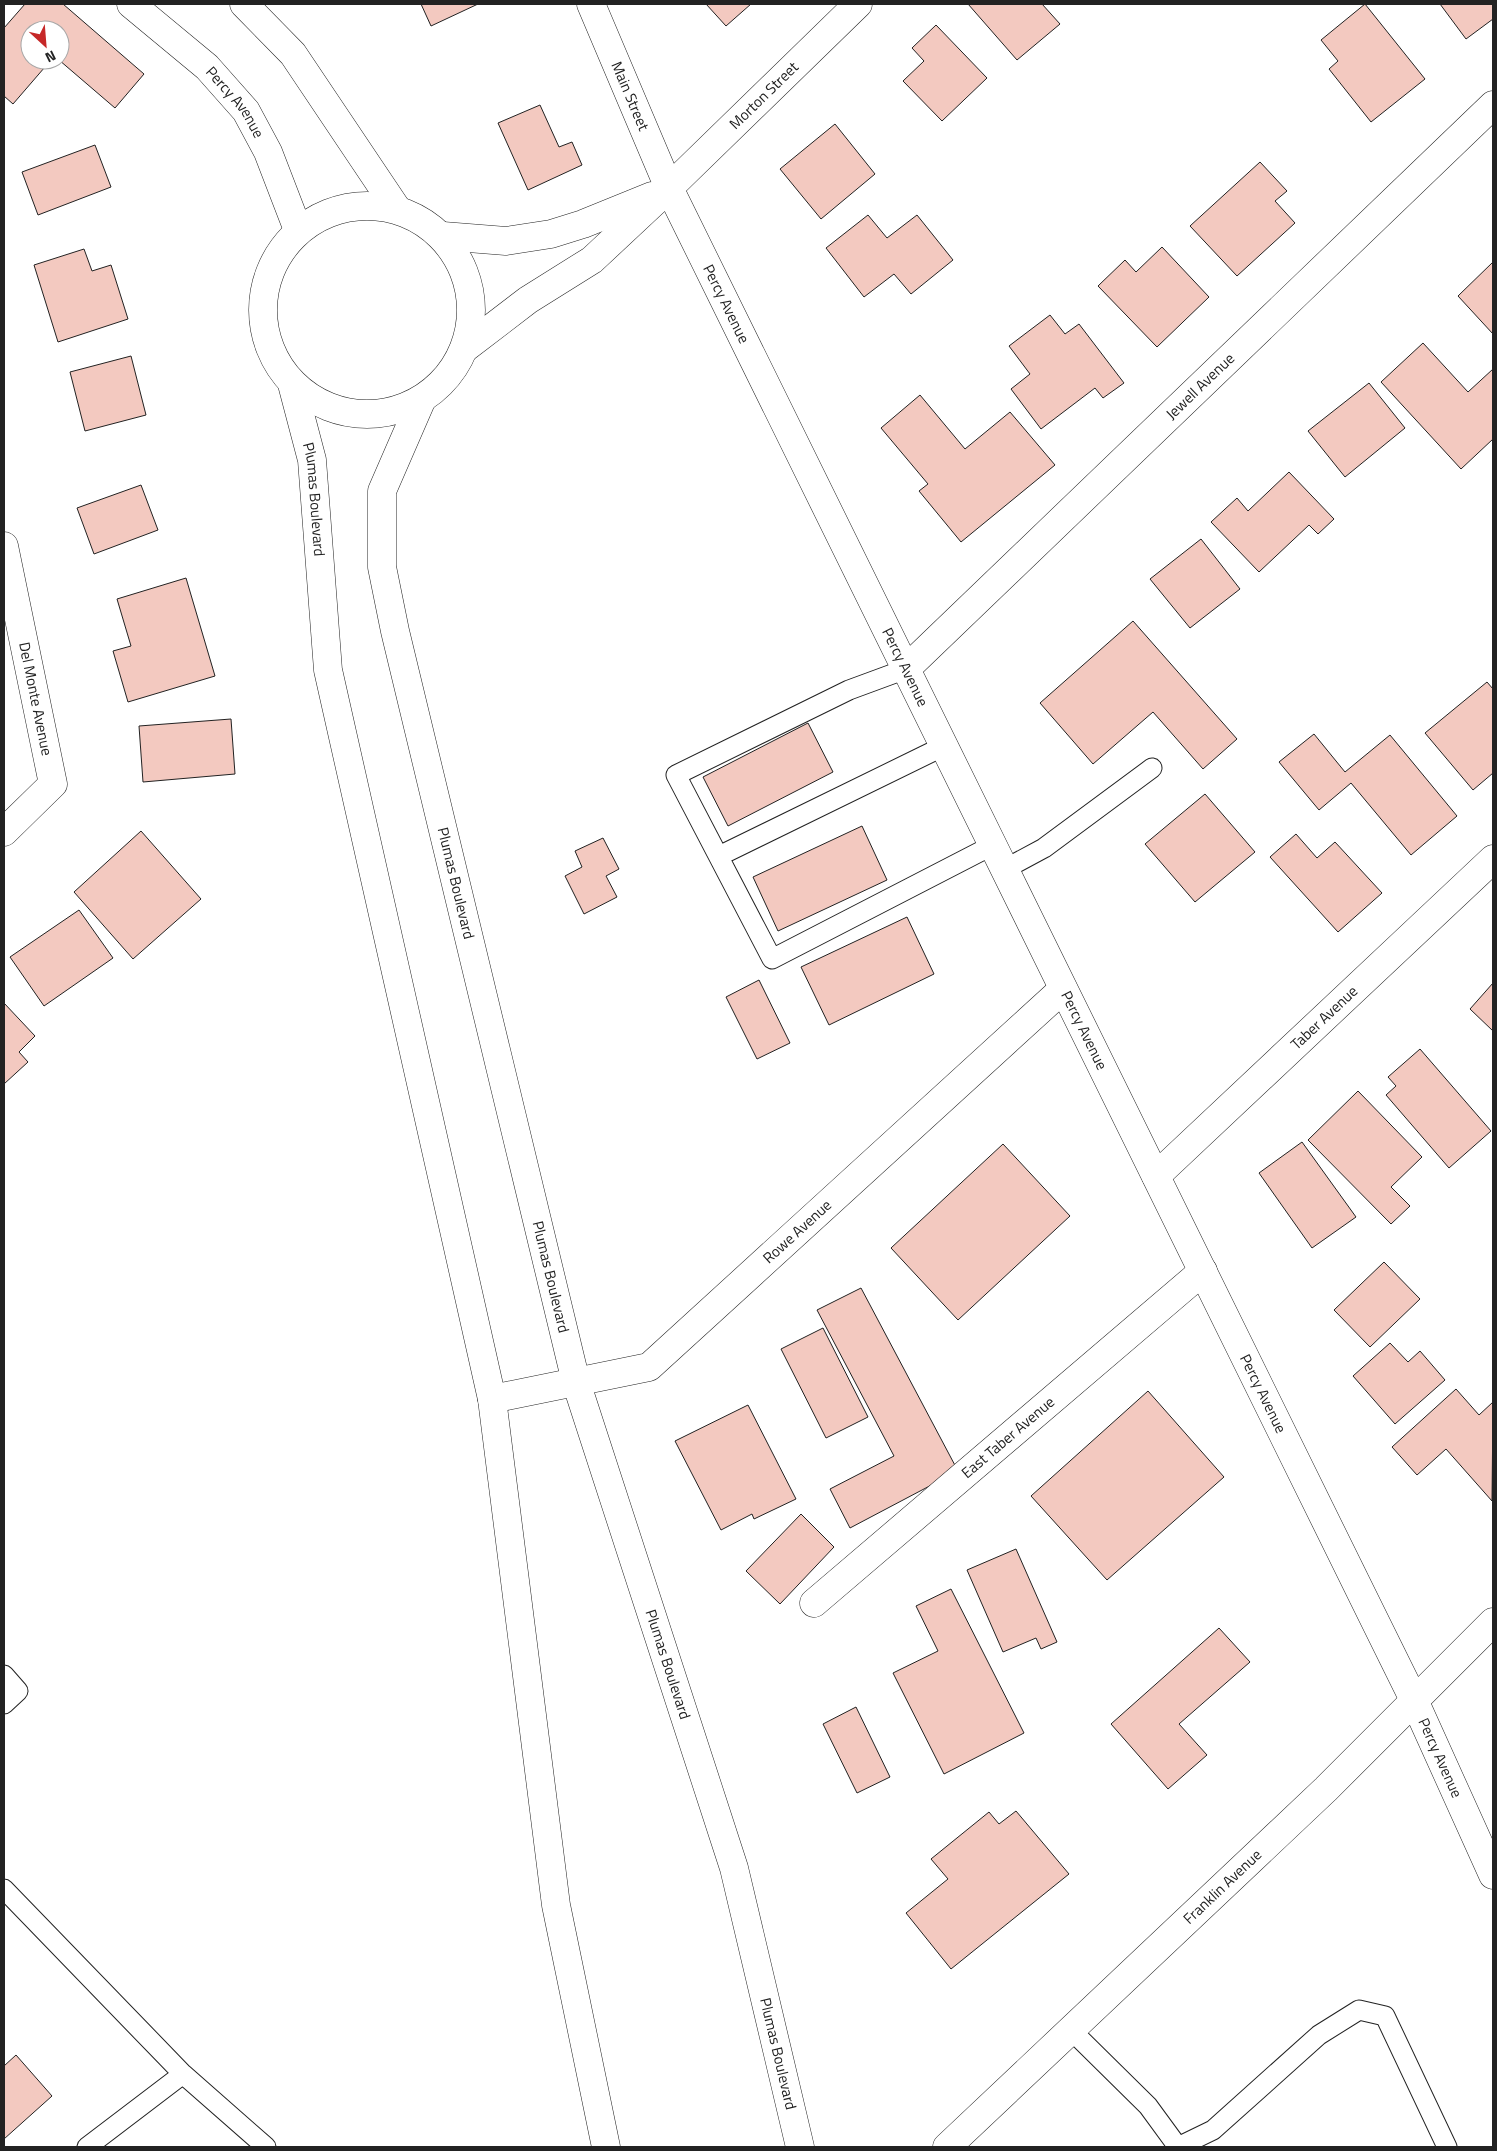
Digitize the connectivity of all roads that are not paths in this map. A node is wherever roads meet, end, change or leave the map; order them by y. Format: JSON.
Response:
{"nodes":[{"id":1,"x":132,"y":4,"type":"edge"},
{"id":2,"x":244,"y":4,"type":"edge"},
{"id":3,"x":591,"y":4,"type":"edge"},
{"id":4,"x":858,"y":4,"type":"edge"},
{"id":5,"x":1493,"y":105,"type":"edge"},
{"id":6,"x":669,"y":188,"type":"junction"},
{"id":7,"x":397,"y":209,"type":"junction"},
{"id":8,"x":298,"y":230,"type":"junction"},
{"id":9,"x":442,"y":236,"type":"junction"},
{"id":10,"x":464,"y":349,"type":"junction"},
{"id":11,"x":292,"y":384,"type":"junction"},
{"id":12,"x":422,"y":399,"type":"junction"},
{"id":13,"x":4,"y":546,"type":"edge"},
{"id":14,"x":906,"y":669,"type":"junction"},
{"id":15,"x":944,"y":746,"type":"junction"},
{"id":16,"x":1152,"y":768,"type":"dead end"},
{"id":17,"x":4,"y":832,"type":"edge"},
{"id":18,"x":993,"y":846,"type":"junction"},
{"id":19,"x":719,"y":856,"type":"junction"},
{"id":20,"x":1493,"y":859,"type":"edge"},
{"id":21,"x":1005,"y":869,"type":"junction"},
{"id":22,"x":1063,"y":989,"type":"junction"},
{"id":23,"x":1156,"y":1176,"type":"junction"},
{"id":24,"x":1203,"y":1271,"type":"junction"},
{"id":25,"x":576,"y":1382,"type":"junction"},
{"id":26,"x":492,"y":1399,"type":"junction"},
{"id":27,"x":814,"y":1603,"type":"dead end"},
{"id":28,"x":1493,"y":1622,"type":"edge"},
{"id":29,"x":4,"y":1675,"type":"edge"},
{"id":30,"x":1414,"y":1700,"type":"junction"},
{"id":31,"x":4,"y":1704,"type":"edge"},
{"id":32,"x":1493,"y":1874,"type":"edge"},
{"id":33,"x":4,"y":1889,"type":"edge"},
{"id":34,"x":1071,"y":2030,"type":"junction"},
{"id":35,"x":183,"y":2074,"type":"junction"},
{"id":36,"x":87,"y":2147,"type":"edge"},
{"id":37,"x":266,"y":2147,"type":"edge"},
{"id":38,"x":606,"y":2147,"type":"edge"},
{"id":39,"x":800,"y":2147,"type":"edge"},
{"id":40,"x":946,"y":2147,"type":"edge"},
{"id":41,"x":1178,"y":2147,"type":"edge"},
{"id":42,"x":1447,"y":2147,"type":"edge"}],
"edges":[{"from":1,"to":8,"type":"street","name":"Percy Avenue"},
{"from":2,"to":7,"type":"street"},
{"from":3,"to":6,"type":"street","name":"Main Street"},
{"from":4,"to":6,"type":"street","name":"Morton Street"},
{"from":5,"to":14,"type":"street","name":"Jewell Avenue"},
{"from":6,"to":9,"type":"street","name":"Morton Street"},
{"from":6,"to":10,"type":"street","name":"Morton Street"},
{"from":6,"to":14,"type":"street","name":"Percy Avenue"},
{"from":7,"to":8,"type":"street"},
{"from":7,"to":9,"type":"street"},
{"from":8,"to":11,"type":"street"},
{"from":9,"to":10,"type":"street"},
{"from":10,"to":12,"type":"street"},
{"from":11,"to":12,"type":"street"},
{"from":11,"to":26,"type":"street","name":"Plumas Boulevard"},
{"from":12,"to":25,"type":"street","name":"Plumas Boulevard"},
{"from":13,"to":17,"type":"street","name":"Del Monte Avenue"},
{"from":14,"to":15,"type":"street","name":"Percy Avenue"},
{"from":14,"to":19,"type":"lane"},
{"from":15,"to":18,"type":"street","name":"Percy Avenue"},
{"from":15,"to":19,"type":"lane"},
{"from":16,"to":21,"type":"lane"},
{"from":18,"to":19,"type":"lane"},
{"from":18,"to":21,"type":"street","name":"Percy Avenue"},
{"from":20,"to":23,"type":"street","name":"Taber Avenue"},
{"from":21,"to":22,"type":"street","name":"Percy Avenue"},
{"from":22,"to":23,"type":"street","name":"Percy Avenue"},
{"from":22,"to":25,"type":"street","name":"Rowe Avenue"},
{"from":23,"to":24,"type":"street","name":"Percy Avenue"},
{"from":24,"to":27,"type":"street","name":"East Taber Avenue"},
{"from":24,"to":30,"type":"street","name":"Percy Avenue"},
{"from":25,"to":26,"type":"street","name":"Rowe Avenue"},
{"from":25,"to":39,"type":"street","name":"Plumas Boulevard"},
{"from":26,"to":38,"type":"street","name":"Plumas Boulevard"},
{"from":28,"to":30,"type":"street","name":"Franklin Avenue"},
{"from":29,"to":31,"type":"lane"},
{"from":30,"to":32,"type":"street","name":"Percy Avenue"},
{"from":30,"to":34,"type":"street","name":"Franklin Avenue"},
{"from":33,"to":35,"type":"lane"},
{"from":34,"to":40,"type":"street","name":"Franklin Avenue"},
{"from":34,"to":41,"type":"lane"},
{"from":35,"to":36,"type":"lane"},
{"from":35,"to":37,"type":"lane"},
{"from":41,"to":42,"type":"lane"}]}
